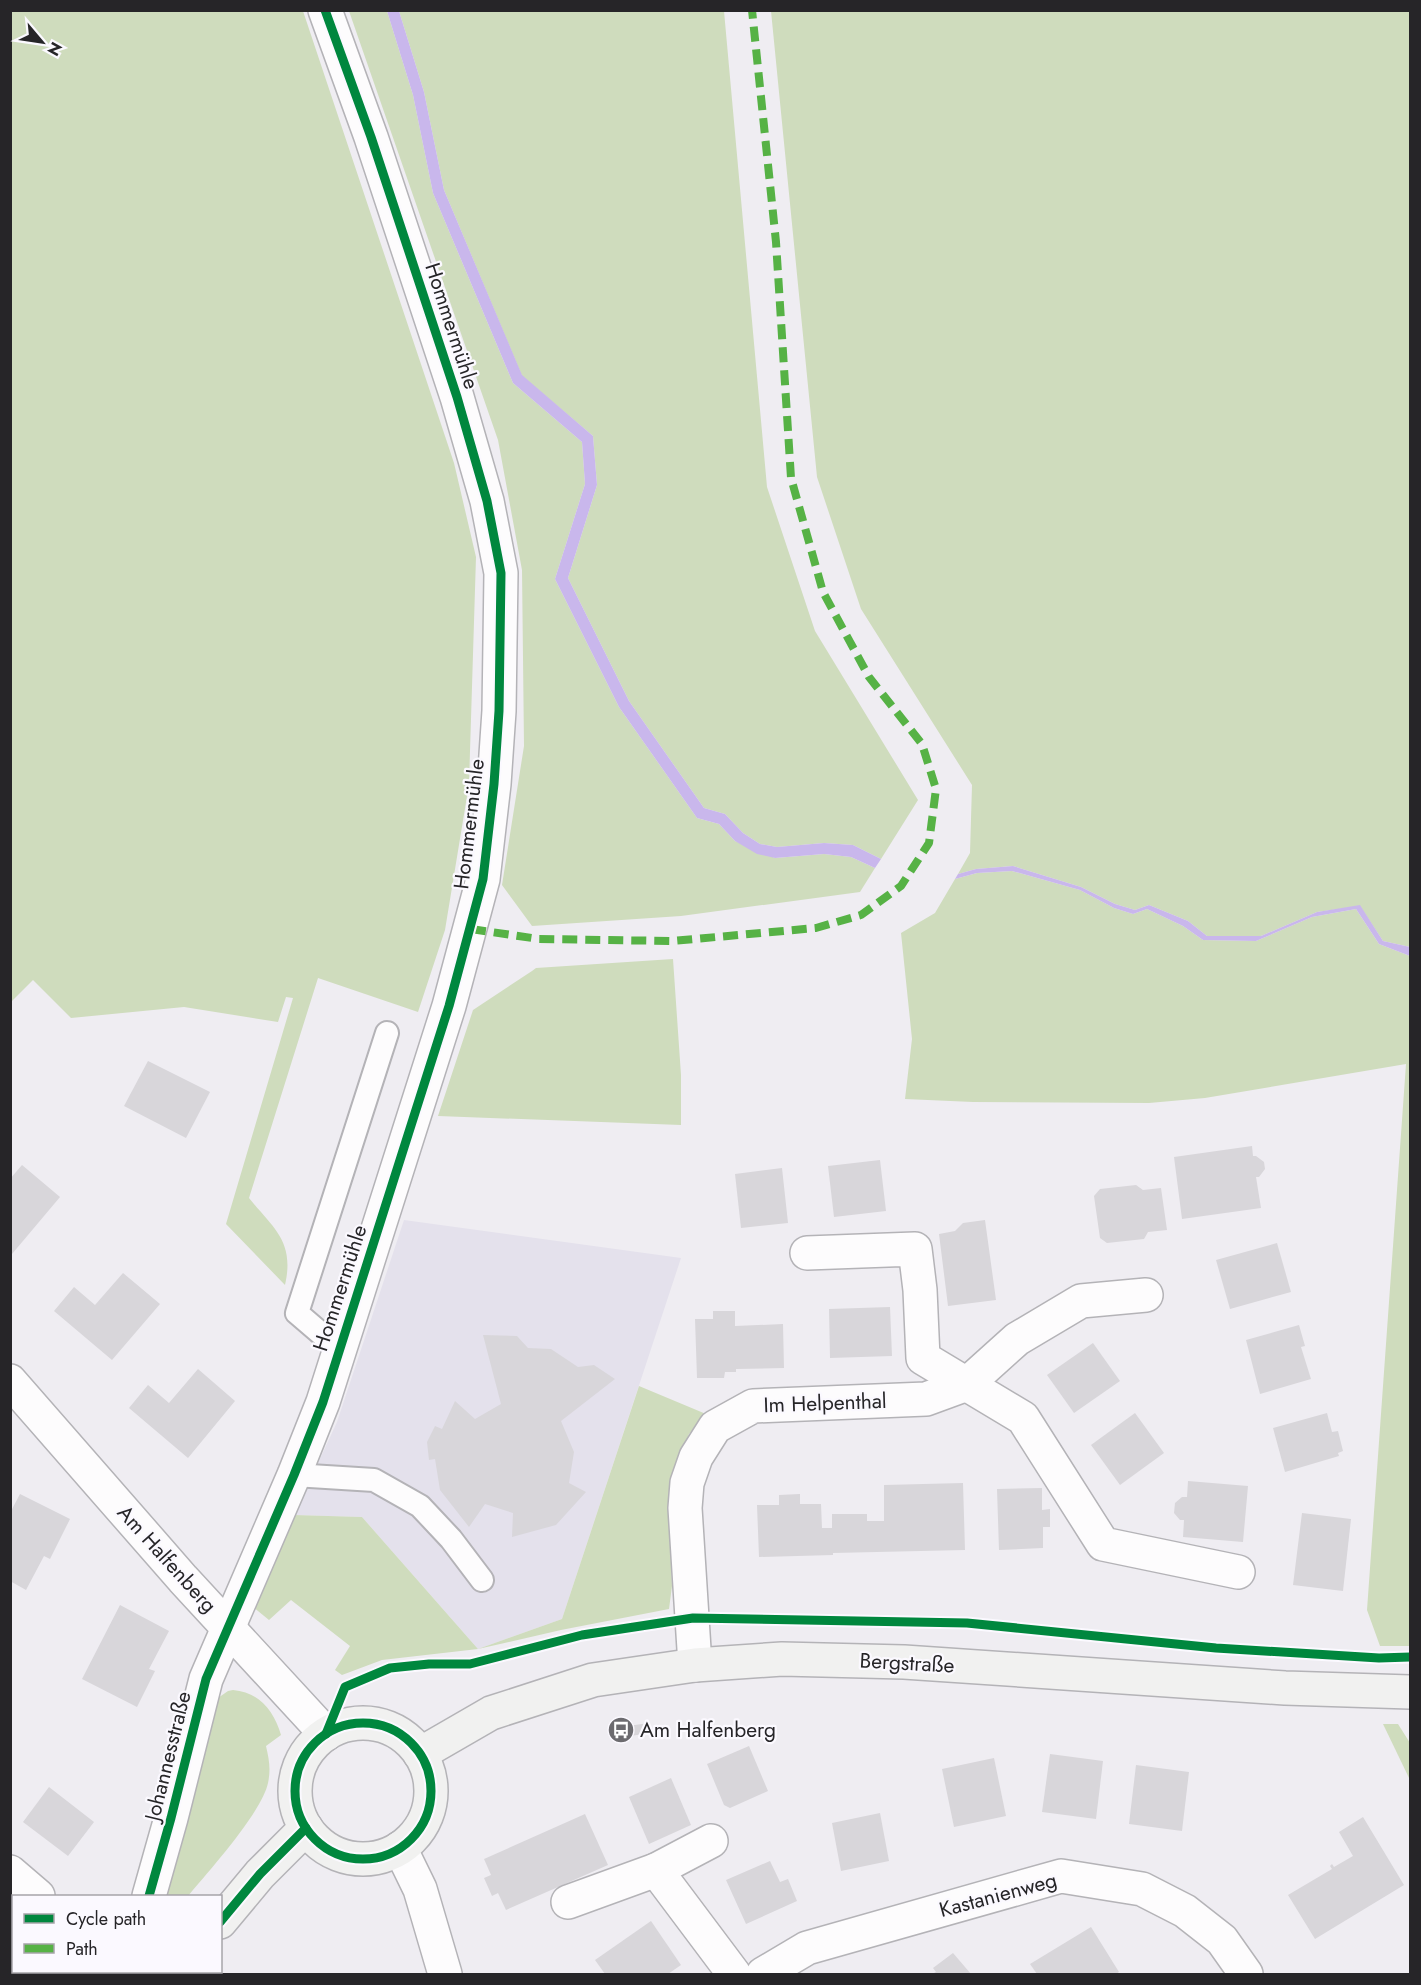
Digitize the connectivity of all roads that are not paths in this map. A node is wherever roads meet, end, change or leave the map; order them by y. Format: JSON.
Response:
{"nodes":[{"id":1,"x":325,"y":10,"type":"edge"},
{"id":2,"x":387,"y":1033,"type":"dead end"},
{"id":3,"x":807,"y":1253,"type":"dead end"},
{"id":4,"x":1146,"y":1295,"type":"dead end"},
{"id":5,"x":339,"y":1349,"type":"junction"},
{"id":6,"x":10,"y":1381,"type":"edge"},
{"id":7,"x":967,"y":1384,"type":"junction"},
{"id":8,"x":294,"y":1475,"type":"junction"},
{"id":9,"x":1238,"y":1572,"type":"dead end"},
{"id":10,"x":482,"y":1580,"type":"dead end"},
{"id":11,"x":228,"y":1626,"type":"junction"},
{"id":12,"x":695,"y":1665,"type":"junction"},
{"id":13,"x":1410,"y":1694,"type":"edge"},
{"id":14,"x":326,"y":1734,"type":"junction"},
{"id":15,"x":420,"y":1754,"type":"junction"},
{"id":16,"x":306,"y":1828,"type":"junction"},
{"id":17,"x":711,"y":1841,"type":"dead end"},
{"id":18,"x":400,"y":1848,"type":"junction"},
{"id":19,"x":656,"y":1870,"type":"junction"},
{"id":20,"x":10,"y":1872,"type":"edge"},
{"id":21,"x":37,"y":1895,"type":"edge"},
{"id":22,"x":148,"y":1895,"type":"edge"},
{"id":23,"x":568,"y":1902,"type":"dead end"},
{"id":24,"x":222,"y":1920,"type":"edge"},
{"id":25,"x":445,"y":1974,"type":"edge"},
{"id":26,"x":734,"y":1974,"type":"edge"},
{"id":27,"x":763,"y":1974,"type":"edge"},
{"id":28,"x":1246,"y":1974,"type":"edge"}],
"edges":[{"from":1,"to":5,"type":"street","name":"Hommermühle"},
{"from":2,"to":5,"type":"lane"},
{"from":3,"to":7,"type":"street"},
{"from":4,"to":7,"type":"street","name":"Im Helpenthal"},
{"from":5,"to":8,"type":"street","name":"Hommermühle"},
{"from":6,"to":11,"type":"street","name":"Am Halfenberg"},
{"from":7,"to":9,"type":"street"},
{"from":7,"to":12,"type":"street","name":"Im Helpenthal"},
{"from":8,"to":10,"type":"lane"},
{"from":8,"to":11,"type":"street","name":"Hommermühle"},
{"from":11,"to":14,"type":"street","name":"Am Halfenberg"},
{"from":11,"to":22,"type":"street","name":"Johannesstraße"},
{"from":12,"to":13,"type":"main road","name":"Bergstraße"},
{"from":12,"to":15,"type":"main road","name":"Bergstraße"},
{"from":14,"to":15,"type":"main road"},
{"from":14,"to":16,"type":"main road"},
{"from":15,"to":18,"type":"main road"},
{"from":16,"to":18,"type":"main road"},
{"from":16,"to":24,"type":"main road"},
{"from":17,"to":19,"type":"street"},
{"from":18,"to":25,"type":"street"},
{"from":19,"to":23,"type":"street"},
{"from":19,"to":26,"type":"street"},
{"from":20,"to":21,"type":"street"},
{"from":27,"to":28,"type":"street","name":"Kastanienweg"}]}
